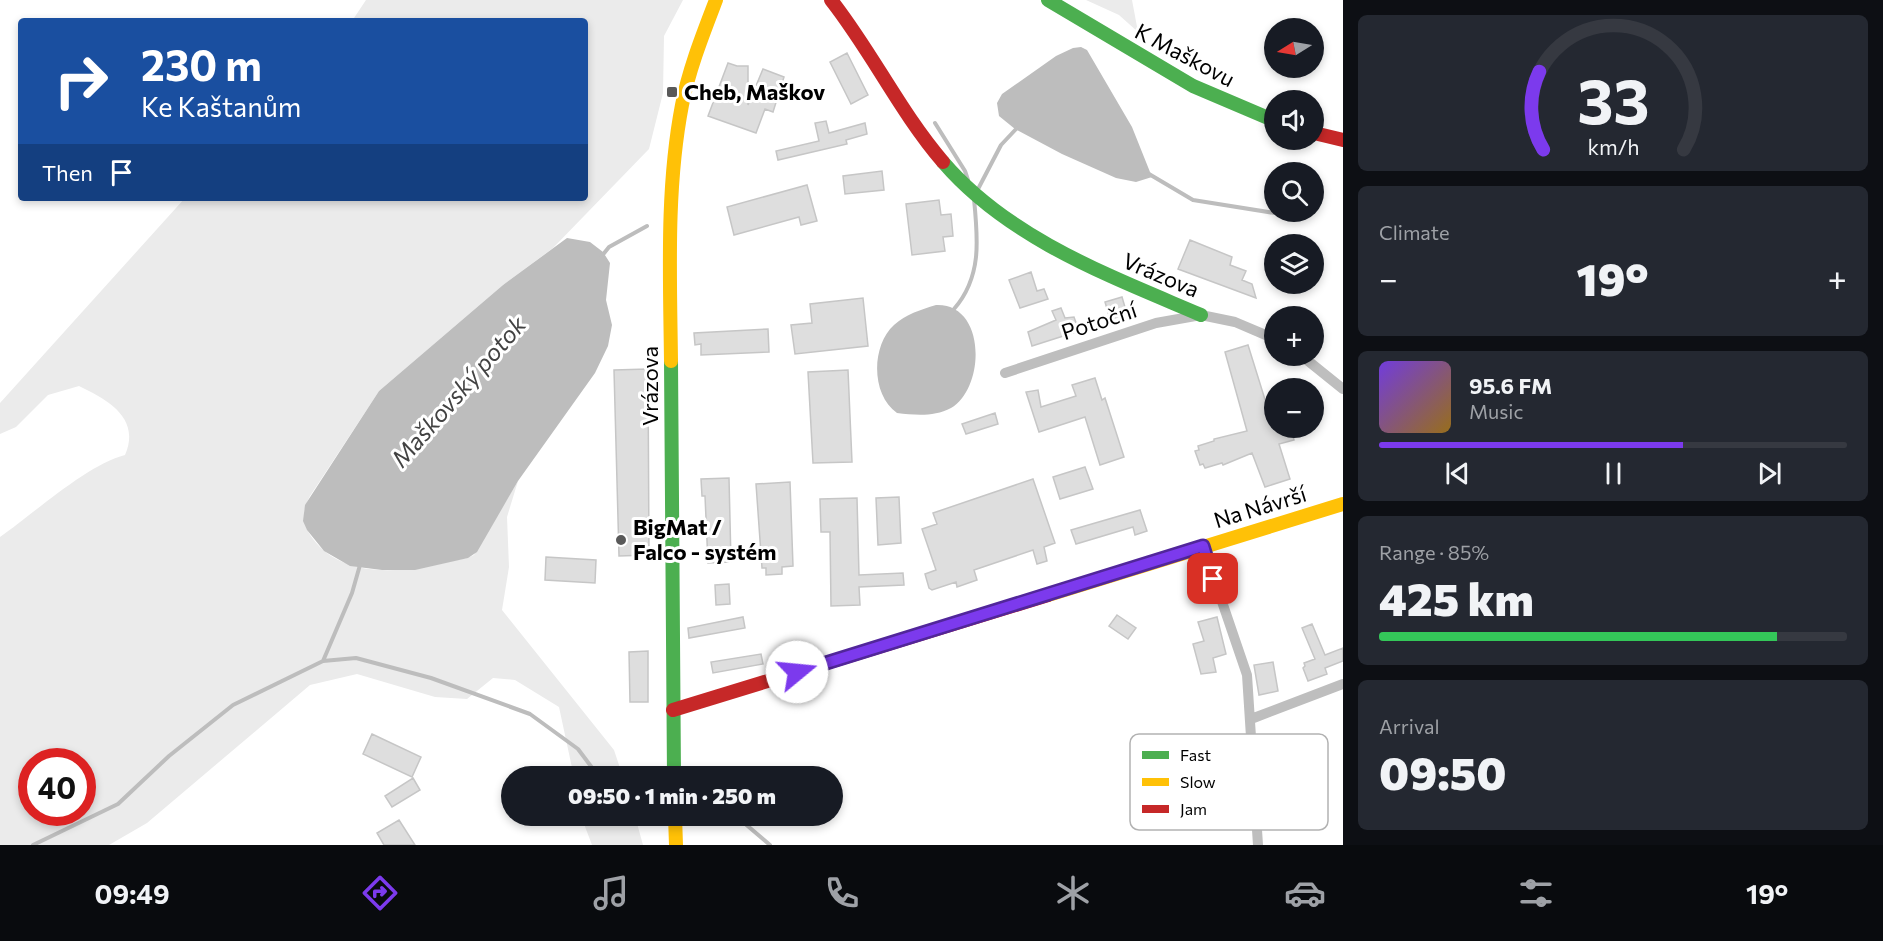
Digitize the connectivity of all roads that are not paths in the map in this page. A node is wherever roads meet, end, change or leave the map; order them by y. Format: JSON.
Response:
{"nodes":[{"id":1,"x":716,"y":0,"type":"edge"},
{"id":2,"x":831,"y":0,"type":"edge"},
{"id":3,"x":1048,"y":0,"type":"edge"},
{"id":4,"x":1264,"y":116,"type":"edge"},
{"id":5,"x":1324,"y":135,"type":"edge"},
{"id":6,"x":1343,"y":140,"type":"edge"},
{"id":7,"x":1201,"y":315,"type":"junction"},
{"id":8,"x":1264,"y":334,"type":"edge"},
{"id":9,"x":1314,"y":366,"type":"edge"},
{"id":10,"x":1005,"y":373,"type":"dead end"},
{"id":11,"x":1343,"y":389,"type":"edge"},
{"id":12,"x":1343,"y":504,"type":"edge"},
{"id":13,"x":1203,"y":546,"type":"junction"},
{"id":14,"x":1343,"y":684,"type":"edge"},
{"id":15,"x":673,"y":710,"type":"junction"},
{"id":16,"x":1251,"y":719,"type":"junction"},
{"id":17,"x":1252,"y":734,"type":"edge"},
{"id":18,"x":674,"y":766,"type":"edge"},
{"id":19,"x":675,"y":826,"type":"edge"},
{"id":20,"x":1257,"y":830,"type":"edge"},
{"id":21,"x":676,"y":845,"type":"edge"},
{"id":22,"x":1258,"y":845,"type":"edge"}],
"edges":[{"from":1,"to":15,"type":"street","name":"Vrázova"},
{"from":2,"to":7,"type":"street","name":"Vrázova"},
{"from":3,"to":4,"type":"street","name":"K Maškovu"},
{"from":5,"to":6,"type":"street"},
{"from":7,"to":8,"type":"street","name":"Potoční"},
{"from":7,"to":10,"type":"street","name":"Potoční"},
{"from":9,"to":11,"type":"street"},
{"from":12,"to":13,"type":"street","name":"Na Návrší"},
{"from":13,"to":15,"type":"street","name":"Na Návrší"},
{"from":13,"to":16,"type":"street"},
{"from":14,"to":16,"type":"street"},
{"from":15,"to":18,"type":"street","name":"Vrázova"},
{"from":16,"to":17,"type":"street"},
{"from":19,"to":21,"type":"street"},
{"from":20,"to":22,"type":"street"}]}
